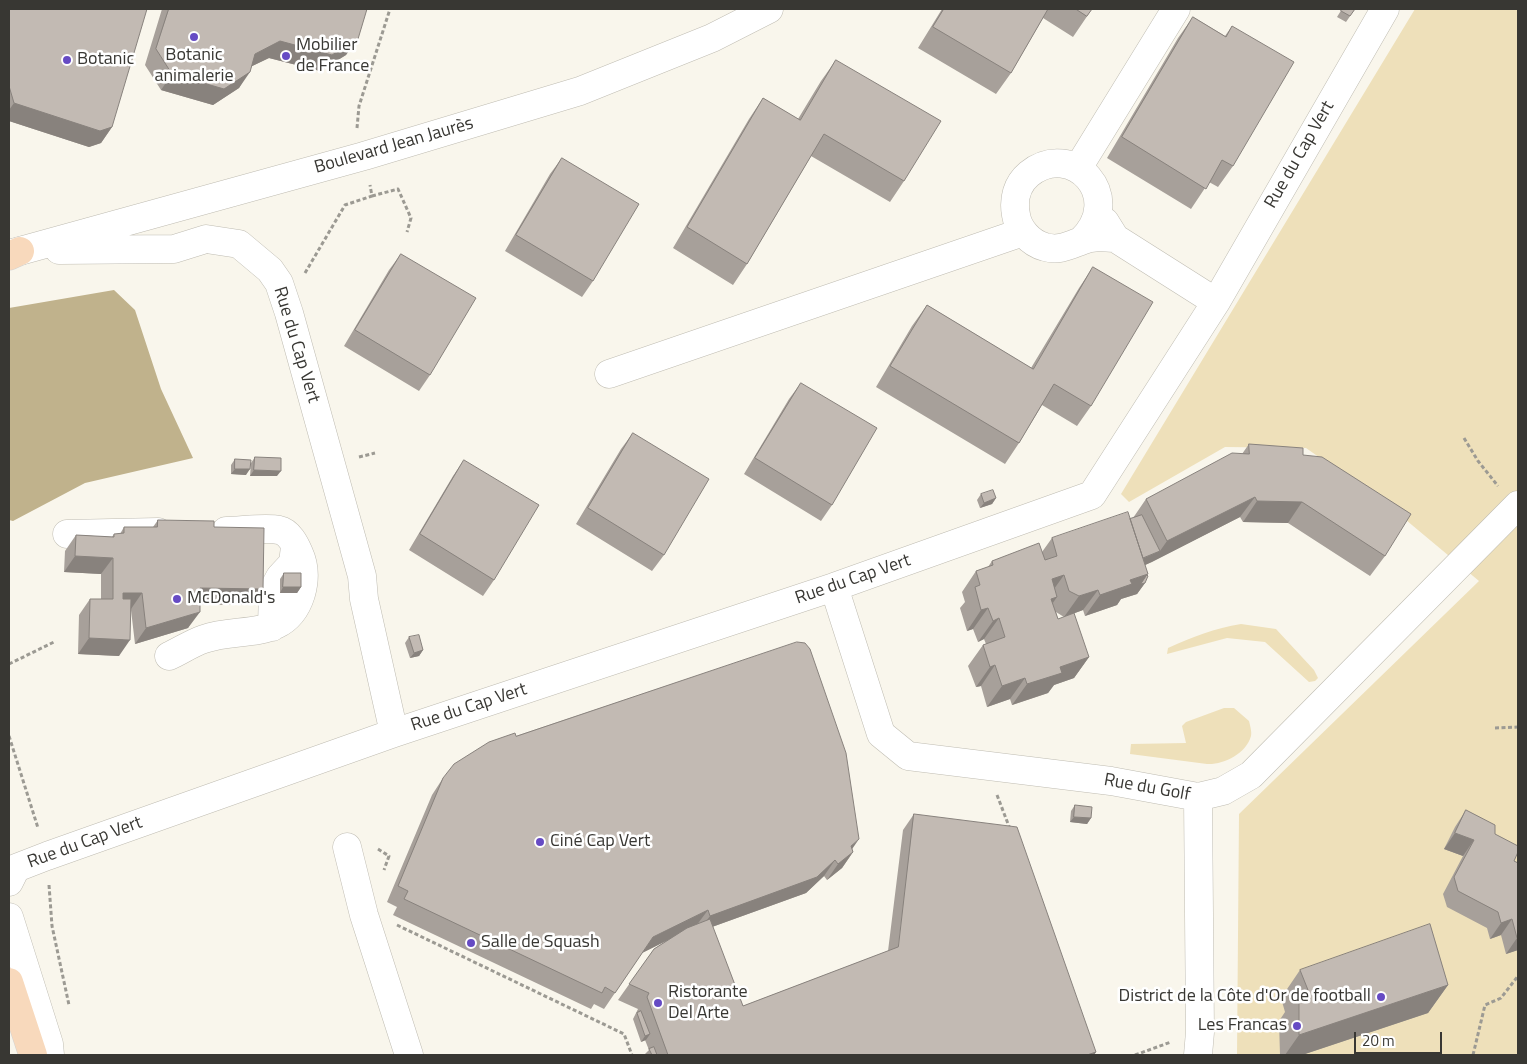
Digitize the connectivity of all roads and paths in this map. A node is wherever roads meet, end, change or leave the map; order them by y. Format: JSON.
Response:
{"nodes":[{"id":1,"x":390,"y":9,"type":"edge"},
{"id":2,"x":769,"y":9,"type":"edge"},
{"id":3,"x":1176,"y":9,"type":"edge"},
{"id":4,"x":1385,"y":9,"type":"edge"},
{"id":5,"x":364,"y":156,"type":"junction"},
{"id":6,"x":1078,"y":168,"type":"junction"},
{"id":7,"x":372,"y":196,"type":"junction"},
{"id":8,"x":1099,"y":207,"type":"junction"},
{"id":9,"x":406,"y":232,"type":"dead end"},
{"id":10,"x":1023,"y":232,"type":"junction"},
{"id":11,"x":1115,"y":238,"type":"junction"},
{"id":12,"x":1081,"y":241,"type":"junction"},
{"id":13,"x":12,"y":253,"type":"edge"},
{"id":14,"x":301,"y":279,"type":"dead end"},
{"id":15,"x":1216,"y":302,"type":"junction"},
{"id":16,"x":609,"y":374,"type":"dead end"},
{"id":17,"x":1464,"y":438,"type":"dead end"},
{"id":18,"x":375,"y":453,"type":"dead end"},
{"id":19,"x":349,"y":459,"type":"dead end"},
{"id":20,"x":1509,"y":497,"type":"edge"},
{"id":21,"x":67,"y":534,"type":"dead end"},
{"id":22,"x":834,"y":587,"type":"junction"},
{"id":23,"x":54,"y":642,"type":"dead end"},
{"id":24,"x":169,"y":656,"type":"dead end"},
{"id":25,"x":9,"y":664,"type":"edge"},
{"id":26,"x":1518,"y":727,"type":"edge"},
{"id":27,"x":1495,"y":728,"type":"dead end"},
{"id":28,"x":394,"y":733,"type":"junction"},
{"id":29,"x":9,"y":736,"type":"edge"},
{"id":30,"x":987,"y":766,"type":"junction"},
{"id":31,"x":1198,"y":797,"type":"junction"},
{"id":32,"x":1011,"y":831,"type":"edge"},
{"id":33,"x":360,"y":846,"type":"joint"},
{"id":34,"x":47,"y":856,"type":"junction"},
{"id":35,"x":382,"y":874,"type":"dead end"},
{"id":36,"x":9,"y":882,"type":"edge"},
{"id":37,"x":9,"y":917,"type":"edge"},
{"id":38,"x":394,"y":924,"type":"dead end"},
{"id":39,"x":1518,"y":976,"type":"edge"},
{"id":40,"x":9,"y":982,"type":"edge"},
{"id":41,"x":70,"y":1010,"type":"dead end"},
{"id":42,"x":1199,"y":1043,"type":"edge"},
{"id":43,"x":33,"y":1055,"type":"edge"},
{"id":44,"x":50,"y":1055,"type":"edge"},
{"id":45,"x":409,"y":1055,"type":"edge"},
{"id":46,"x":632,"y":1055,"type":"edge"},
{"id":47,"x":1135,"y":1055,"type":"edge"},
{"id":48,"x":1473,"y":1055,"type":"edge"}],
"edges":[{"from":1,"to":5,"type":"path"},
{"from":2,"to":5,"type":"street","name":"Boulevard Jean Jaurès"},
{"from":3,"to":6,"type":"street"},
{"from":4,"to":15,"type":"street","name":"Rue du Cap Vert"},
{"from":5,"to":7,"type":"path"},
{"from":5,"to":13,"type":"street","name":"Boulevard Jean Jaurès"},
{"from":6,"to":8,"type":"street"},
{"from":6,"to":10,"type":"street"},
{"from":7,"to":9,"type":"path"},
{"from":7,"to":14,"type":"path"},
{"from":8,"to":11,"type":"street"},
{"from":8,"to":12,"type":"street"},
{"from":10,"to":12,"type":"street"},
{"from":10,"to":16,"type":"street"},
{"from":11,"to":12,"type":"street"},
{"from":11,"to":15,"type":"street"},
{"from":13,"to":28,"type":"street","name":"Rue du Cap Vert"},
{"from":15,"to":22,"type":"street","name":"Rue du Cap Vert"},
{"from":17,"to":20,"type":"path"},
{"from":18,"to":19,"type":"path"},
{"from":20,"to":31,"type":"street","name":"Rue du Golf"},
{"from":21,"to":24,"type":"street"},
{"from":22,"to":28,"type":"street","name":"Rue du Cap Vert"},
{"from":22,"to":30,"type":"street","name":"Rue du Golf"},
{"from":23,"to":25,"type":"path"},
{"from":26,"to":27,"type":"path"},
{"from":28,"to":34,"type":"street","name":"Rue du Cap Vert"},
{"from":29,"to":34,"type":"path"},
{"from":30,"to":31,"type":"street","name":"Rue du Golf"},
{"from":30,"to":32,"type":"path"},
{"from":31,"to":42,"type":"street"},
{"from":33,"to":35,"type":"path"},
{"from":33,"to":45,"type":"street"},
{"from":34,"to":36,"type":"street","name":"Rue du Cap Vert"},
{"from":34,"to":41,"type":"path"},
{"from":37,"to":44,"type":"street"},
{"from":38,"to":46,"type":"path"},
{"from":39,"to":48,"type":"path"},
{"from":40,"to":43,"type":"main road"},
{"from":42,"to":47,"type":"path"}]}
